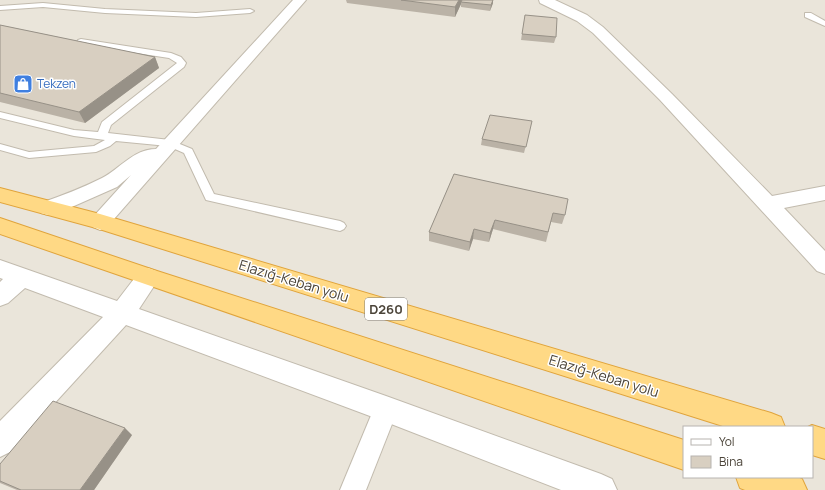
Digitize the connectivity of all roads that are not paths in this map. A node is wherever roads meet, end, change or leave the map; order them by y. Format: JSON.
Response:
{"nodes":[{"id":1,"x":9,"y":0,"type":"edge"},
{"id":2,"x":300,"y":0,"type":"edge"},
{"id":3,"x":546,"y":0,"type":"edge"},
{"id":4,"x":0,"y":1,"type":"edge"},
{"id":5,"x":0,"y":8,"type":"edge"},
{"id":6,"x":250,"y":11,"type":"dead end"},
{"id":7,"x":808,"y":14,"type":"dead end"},
{"id":8,"x":825,"y":24,"type":"edge"},
{"id":9,"x":70,"y":41,"type":"edge"},
{"id":10,"x":0,"y":115,"type":"edge"},
{"id":11,"x":108,"y":138,"type":"junction"},
{"id":12,"x":0,"y":147,"type":"edge"},
{"id":13,"x":167,"y":147,"type":"junction"},
{"id":14,"x":825,"y":192,"type":"edge"},
{"id":15,"x":0,"y":195,"type":"edge"},
{"id":16,"x":769,"y":204,"type":"junction"},
{"id":17,"x":48,"y":208,"type":"junction"},
{"id":18,"x":100,"y":222,"type":"junction"},
{"id":19,"x":0,"y":226,"type":"edge"},
{"id":20,"x":340,"y":226,"type":"dead end"},
{"id":21,"x":825,"y":265,"type":"edge"},
{"id":22,"x":11,"y":273,"type":"edge"},
{"id":23,"x":148,"y":277,"type":"junction"},
{"id":24,"x":0,"y":296,"type":"edge"},
{"id":25,"x":120,"y":314,"type":"junction"},
{"id":26,"x":386,"y":409,"type":"junction"},
{"id":27,"x":768,"y":426,"type":"edge"},
{"id":28,"x":813,"y":440,"type":"edge"},
{"id":29,"x":0,"y":442,"type":"edge"},
{"id":30,"x":825,"y":444,"type":"edge"},
{"id":31,"x":683,"y":455,"type":"edge"},
{"id":32,"x":754,"y":478,"type":"edge"},
{"id":33,"x":353,"y":490,"type":"edge"},
{"id":34,"x":601,"y":490,"type":"edge"},
{"id":35,"x":790,"y":490,"type":"edge"}],
"edges":[{"from":1,"to":4,"type":"lane"},
{"from":2,"to":13,"type":"street"},
{"from":3,"to":16,"type":"street"},
{"from":5,"to":6,"type":"lane"},
{"from":7,"to":8,"type":"lane"},
{"from":9,"to":11,"type":"lane"},
{"from":10,"to":11,"type":"lane"},
{"from":11,"to":12,"type":"lane"},
{"from":11,"to":13,"type":"lane"},
{"from":13,"to":17,"type":"street"},
{"from":13,"to":18,"type":"street"},
{"from":13,"to":20,"type":"lane"},
{"from":14,"to":16,"type":"street"},
{"from":15,"to":17,"type":"highway","name":"Elazığ-Keban yolu","number":"D260"},
{"from":16,"to":21,"type":"street"},
{"from":17,"to":18,"type":"highway","name":"Elazığ-Keban yolu","number":"D260"},
{"from":18,"to":27,"type":"highway","name":"Elazığ-Keban yolu","number":"D260"},
{"from":19,"to":23,"type":"highway"},
{"from":22,"to":24,"type":"street"},
{"from":22,"to":25,"type":"street"},
{"from":23,"to":25,"type":"street"},
{"from":23,"to":31,"type":"highway"},
{"from":25,"to":26,"type":"street"},
{"from":25,"to":29,"type":"street"},
{"from":26,"to":33,"type":"street"},
{"from":26,"to":34,"type":"street"},
{"from":28,"to":30,"type":"highway"},
{"from":32,"to":35,"type":"highway"}]}
